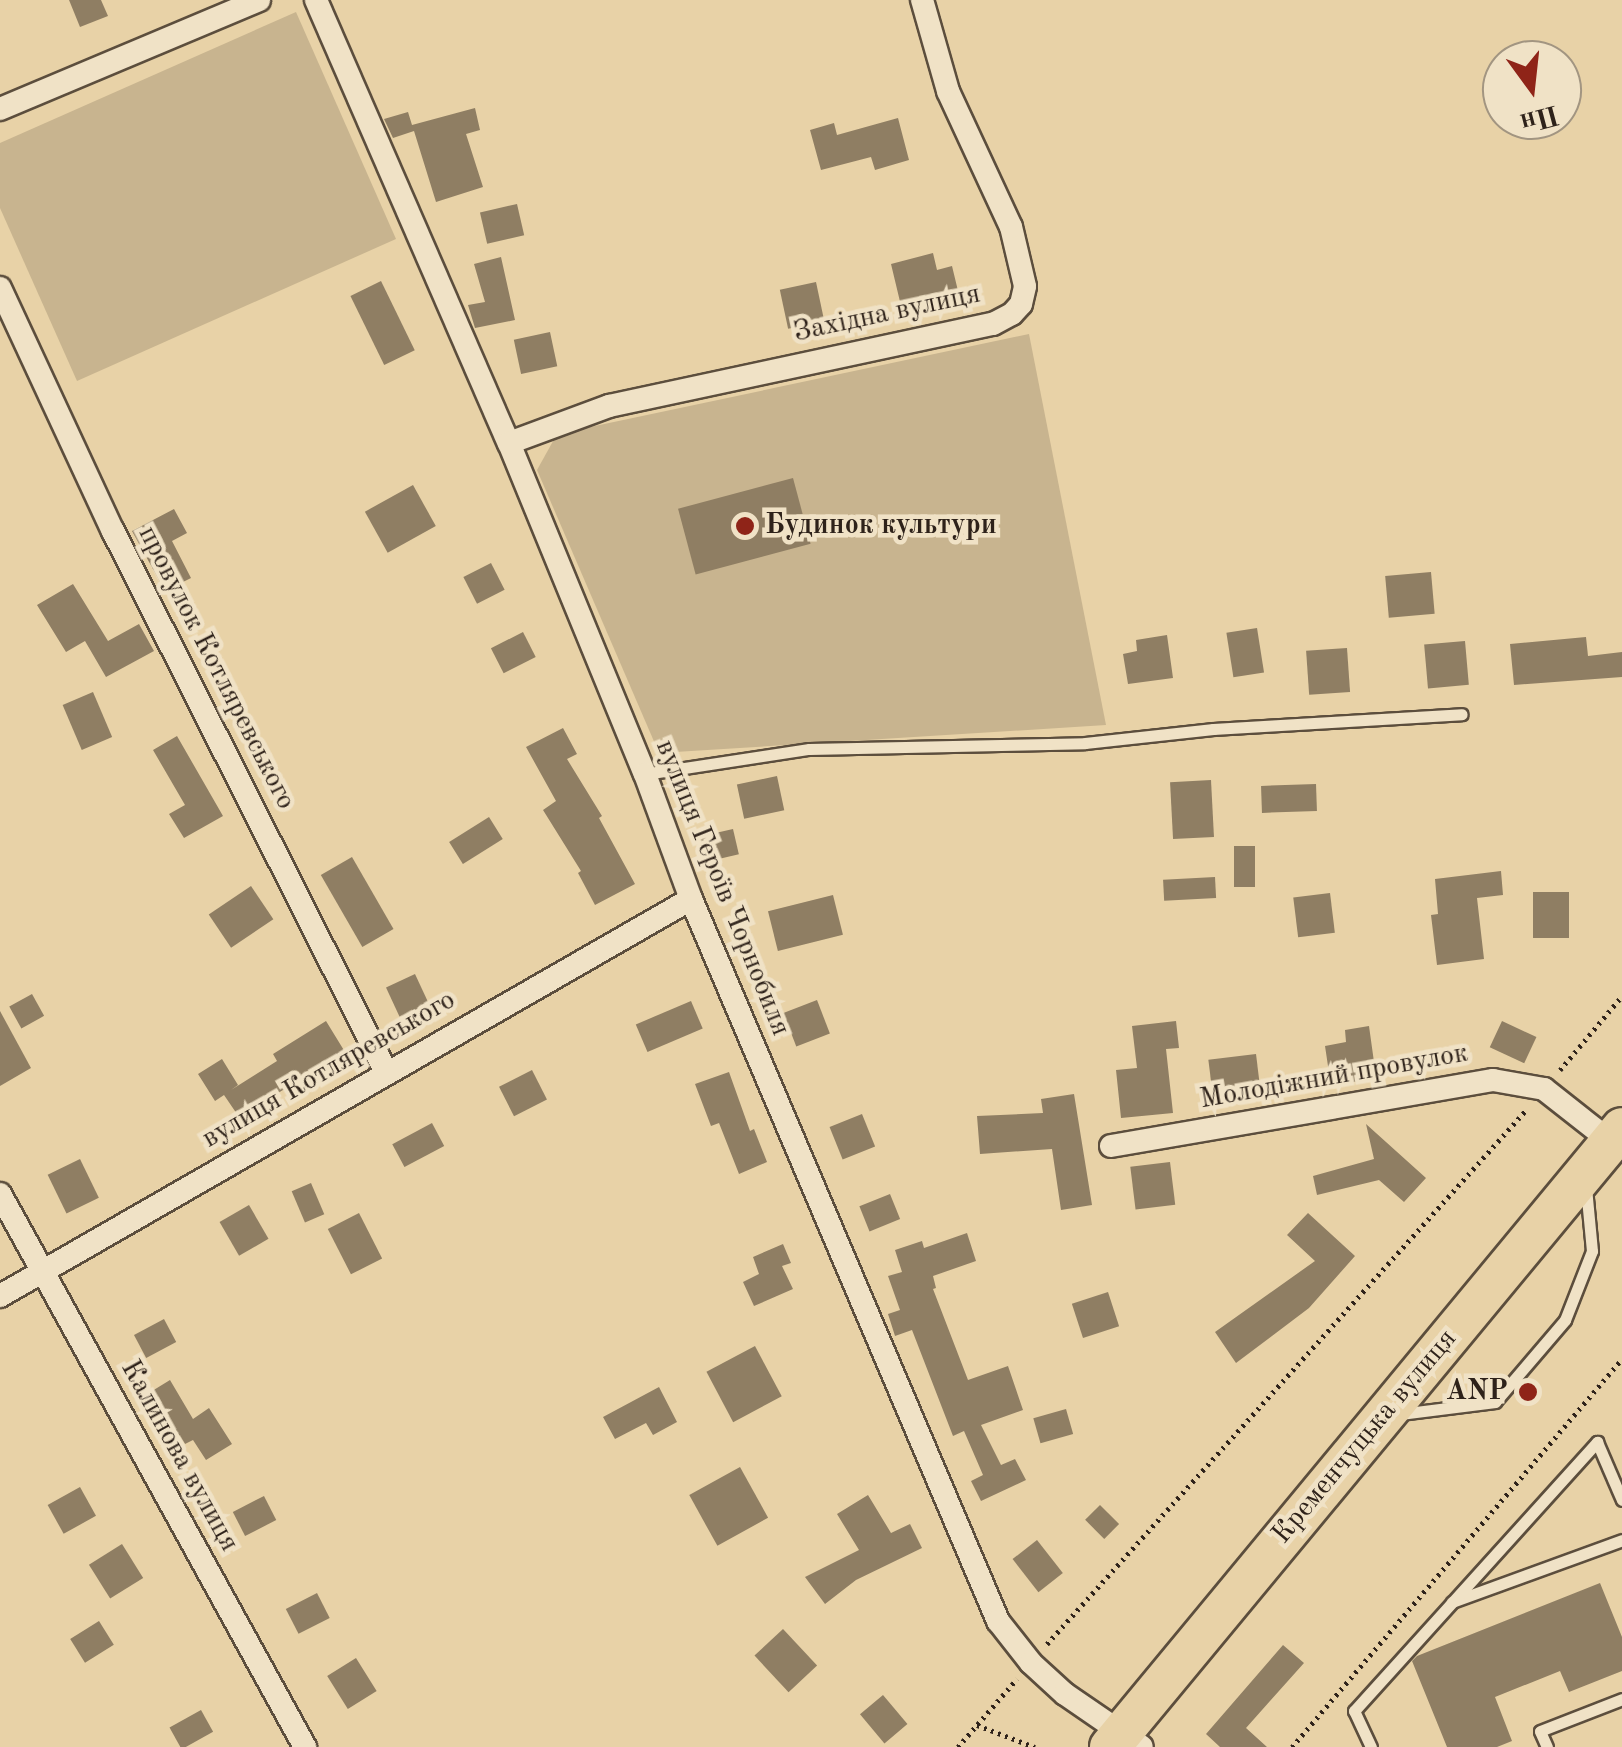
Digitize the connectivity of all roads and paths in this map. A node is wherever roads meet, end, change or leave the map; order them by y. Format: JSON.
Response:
{"nodes":[{"id":1,"x":259,"y":0,"type":"edge"},
{"id":2,"x":316,"y":0,"type":"edge"},
{"id":3,"x":922,"y":0,"type":"edge"},
{"id":4,"x":0,"y":110,"type":"edge"},
{"id":5,"x":0,"y":288,"type":"edge"},
{"id":6,"x":508,"y":443,"type":"junction"},
{"id":7,"x":1462,"y":714,"type":"dead end"},
{"id":8,"x":645,"y":774,"type":"junction"},
{"id":9,"x":691,"y":899,"type":"junction"},
{"id":10,"x":1622,"y":996,"type":"edge"},
{"id":11,"x":386,"y":1072,"type":"junction"},
{"id":12,"x":1544,"y":1089,"type":"junction"},
{"id":13,"x":1616,"y":1135,"type":"edge"},
{"id":14,"x":1110,"y":1146,"type":"dead end"},
{"id":15,"x":1585,"y":1176,"type":"junction"},
{"id":16,"x":0,"y":1194,"type":"edge"},
{"id":17,"x":42,"y":1268,"type":"junction"},
{"id":18,"x":0,"y":1296,"type":"edge"},
{"id":19,"x":1622,"y":1359,"type":"edge"},
{"id":20,"x":1381,"y":1416,"type":"junction"},
{"id":21,"x":1622,"y":1500,"type":"edge"},
{"id":22,"x":1622,"y":1540,"type":"edge"},
{"id":23,"x":1450,"y":1603,"type":"junction"},
{"id":24,"x":1031,"y":1663,"type":"junction"},
{"id":25,"x":1622,"y":1699,"type":"edge"},
{"id":26,"x":978,"y":1725,"type":"junction"},
{"id":27,"x":1125,"y":1742,"type":"edge"},
{"id":28,"x":305,"y":1747,"type":"edge"},
{"id":29,"x":958,"y":1747,"type":"edge"},
{"id":30,"x":1034,"y":1747,"type":"edge"},
{"id":31,"x":1292,"y":1747,"type":"edge"},
{"id":32,"x":1370,"y":1747,"type":"edge"},
{"id":33,"x":1547,"y":1747,"type":"edge"}],
"edges":[{"from":1,"to":4,"type":"street"},
{"from":2,"to":6,"type":"street","name":"вулиця Героїв Чорнобиля"},
{"from":3,"to":6,"type":"street","name":"Західна вулиця"},
{"from":5,"to":11,"type":"street","name":"провулок Котляревського"},
{"from":6,"to":8,"type":"street","name":"вулиця Героїв Чорнобиля"},
{"from":7,"to":8,"type":"lane"},
{"from":8,"to":9,"type":"street","name":"вулиця Героїв Чорнобиля"},
{"from":9,"to":11,"type":"street","name":"вулиця Котляревського"},
{"from":9,"to":24,"type":"street","name":"вулиця Героїв Чорнобиля"},
{"from":10,"to":12,"type":"path"},
{"from":11,"to":17,"type":"street","name":"вулиця Котляревського"},
{"from":12,"to":13,"type":"street","name":"Молодіжний провулок"},
{"from":12,"to":14,"type":"street","name":"Молодіжний провулок"},
{"from":12,"to":24,"type":"path"},
{"from":13,"to":15,"type":"highway","name":"Кременчуцька вулиця"},
{"from":15,"to":20,"type":"highway","name":"Кременчуцька вулиця"},
{"from":15,"to":20,"type":"lane"},
{"from":16,"to":17,"type":"street","name":"Калинова вулиця"},
{"from":17,"to":18,"type":"street","name":"вулиця Котляревського"},
{"from":17,"to":28,"type":"street","name":"Калинова вулиця"},
{"from":19,"to":31,"type":"path"},
{"from":20,"to":27,"type":"highway","name":"Кременчуцька вулиця"},
{"from":21,"to":23,"type":"lane"},
{"from":22,"to":23,"type":"lane"},
{"from":23,"to":32,"type":"lane"},
{"from":24,"to":26,"type":"path"},
{"from":24,"to":27,"type":"street","name":"вулиця Героїв Чорнобиля"},
{"from":25,"to":33,"type":"lane"},
{"from":26,"to":29,"type":"path"},
{"from":26,"to":30,"type":"path"}]}
